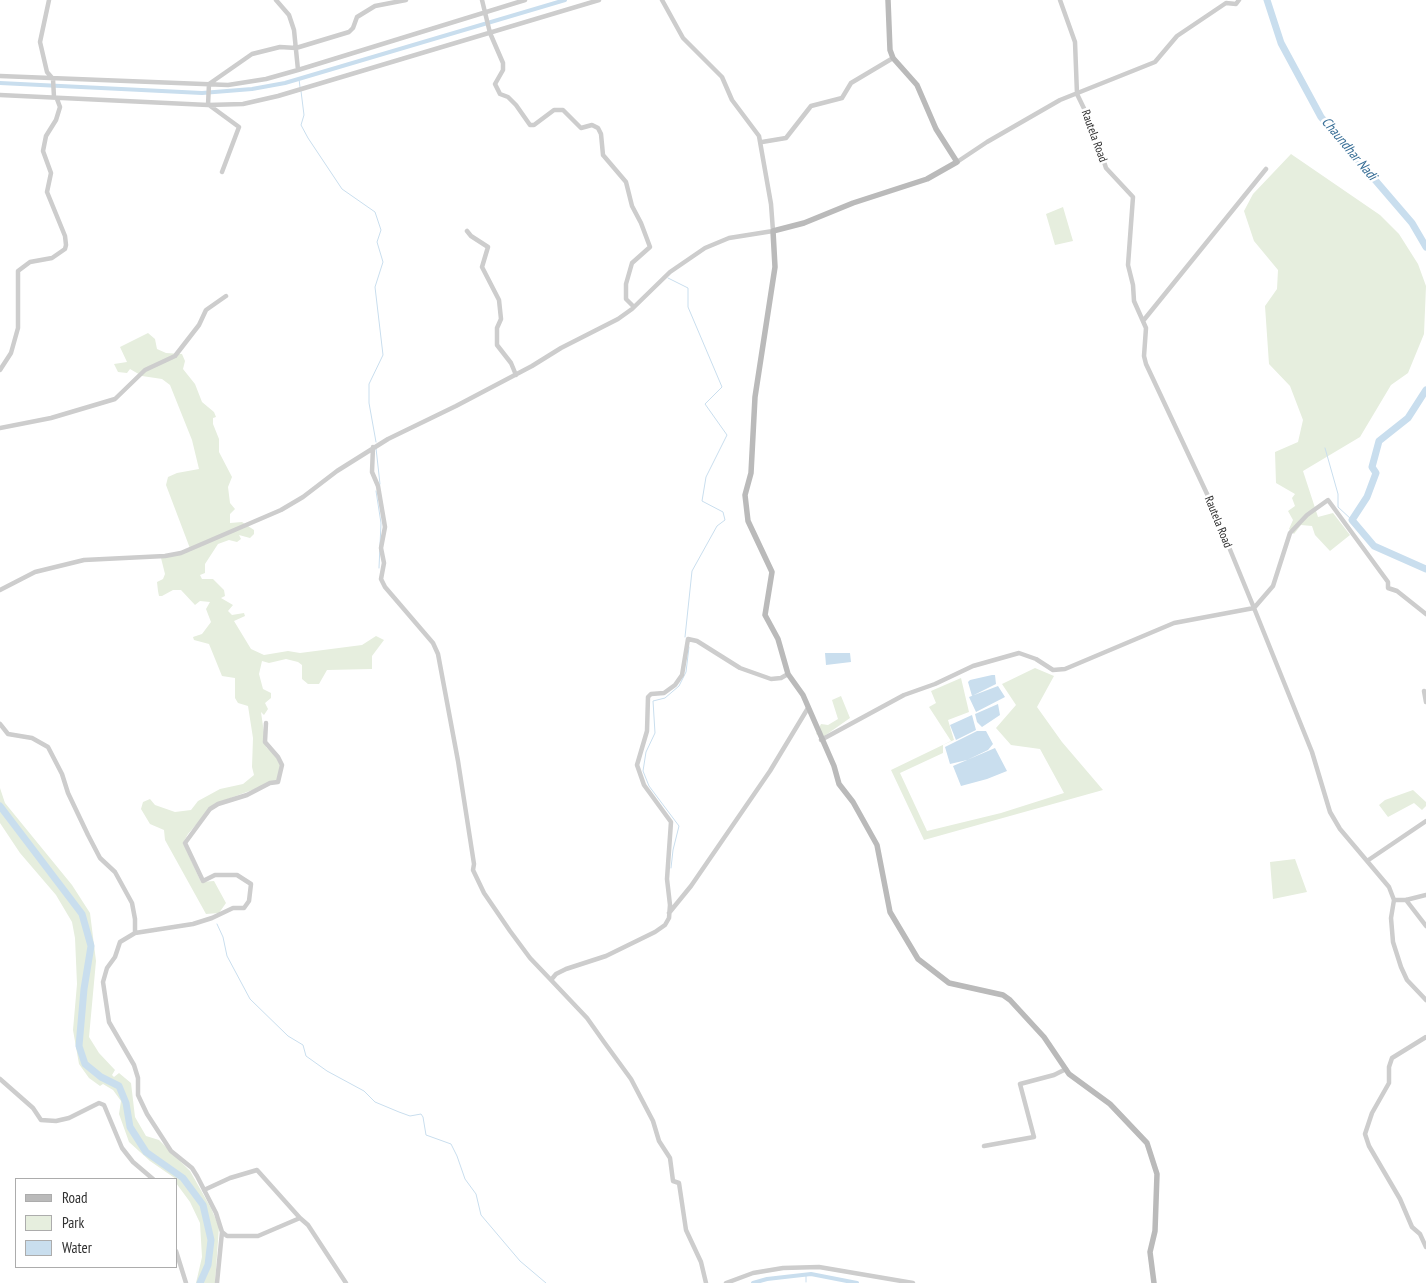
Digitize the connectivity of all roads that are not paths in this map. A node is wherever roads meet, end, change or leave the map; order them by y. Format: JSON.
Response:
{"nodes":[{"id":1,"x":49,"y":0,"type":"edge"},
{"id":2,"x":276,"y":0,"type":"edge"},
{"id":3,"x":406,"y":0,"type":"edge"},
{"id":4,"x":482,"y":0,"type":"edge"},
{"id":5,"x":525,"y":0,"type":"edge"},
{"id":6,"x":599,"y":0,"type":"edge"},
{"id":7,"x":662,"y":0,"type":"edge"},
{"id":8,"x":888,"y":0,"type":"edge"},
{"id":9,"x":1060,"y":0,"type":"edge"},
{"id":10,"x":1239,"y":0,"type":"edge"},
{"id":11,"x":486,"y":13,"type":"junction"},
{"id":12,"x":490,"y":32,"type":"junction"},
{"id":13,"x":296,"y":48,"type":"junction"},
{"id":14,"x":893,"y":58,"type":"junction"},
{"id":15,"x":298,"y":70,"type":"junction"},
{"id":16,"x":0,"y":76,"type":"edge"},
{"id":17,"x":53,"y":79,"type":"junction"},
{"id":18,"x":209,"y":87,"type":"junction"},
{"id":19,"x":1078,"y":94,"type":"junction"},
{"id":20,"x":0,"y":95,"type":"edge"},
{"id":21,"x":55,"y":98,"type":"junction"},
{"id":22,"x":208,"y":103,"type":"junction"},
{"id":23,"x":762,"y":142,"type":"junction"},
{"id":24,"x":957,"y":162,"type":"junction"},
{"id":25,"x":1266,"y":169,"type":"dead end"},
{"id":26,"x":222,"y":172,"type":"dead end"},
{"id":27,"x":467,"y":231,"type":"dead end"},
{"id":28,"x":773,"y":231,"type":"junction"},
{"id":29,"x":226,"y":296,"type":"dead end"},
{"id":30,"x":634,"y":306,"type":"junction"},
{"id":31,"x":1143,"y":321,"type":"junction"},
{"id":32,"x":0,"y":370,"type":"edge"},
{"id":33,"x":516,"y":375,"type":"junction"},
{"id":34,"x":0,"y":428,"type":"edge"},
{"id":35,"x":372,"y":447,"type":"junction"},
{"id":36,"x":0,"y":590,"type":"edge"},
{"id":37,"x":1254,"y":608,"type":"junction"},
{"id":38,"x":1426,"y":614,"type":"edge"},
{"id":39,"x":788,"y":674,"type":"junction"},
{"id":40,"x":1424,"y":691,"type":"dead end"},
{"id":41,"x":1426,"y":702,"type":"edge"},
{"id":42,"x":808,"y":708,"type":"junction"},
{"id":43,"x":266,"y":722,"type":"dead end"},
{"id":44,"x":0,"y":724,"type":"edge"},
{"id":45,"x":821,"y":740,"type":"junction"},
{"id":46,"x":1426,"y":821,"type":"edge"},
{"id":47,"x":1367,"y":861,"type":"junction"},
{"id":48,"x":1426,"y":895,"type":"edge"},
{"id":49,"x":1394,"y":900,"type":"junction"},
{"id":50,"x":1406,"y":900,"type":"junction"},
{"id":51,"x":669,"y":913,"type":"junction"},
{"id":52,"x":1426,"y":926,"type":"edge"},
{"id":53,"x":135,"y":933,"type":"junction"},
{"id":54,"x":551,"y":980,"type":"junction"},
{"id":55,"x":1426,"y":1000,"type":"edge"},
{"id":56,"x":1426,"y":1037,"type":"edge"},
{"id":57,"x":1066,"y":1069,"type":"junction"},
{"id":58,"x":0,"y":1080,"type":"edge"},
{"id":59,"x":984,"y":1146,"type":"dead end"},
{"id":60,"x":152,"y":1178,"type":"edge"},
{"id":61,"x":204,"y":1190,"type":"junction"},
{"id":62,"x":300,"y":1218,"type":"junction"},
{"id":63,"x":222,"y":1232,"type":"junction"},
{"id":64,"x":1424,"y":1237,"type":"edge"},
{"id":65,"x":1426,"y":1247,"type":"edge"},
{"id":66,"x":178,"y":1257,"type":"edge"},
{"id":67,"x":186,"y":1283,"type":"edge"},
{"id":68,"x":217,"y":1283,"type":"edge"},
{"id":69,"x":346,"y":1283,"type":"edge"},
{"id":70,"x":706,"y":1283,"type":"edge"},
{"id":71,"x":726,"y":1283,"type":"edge"},
{"id":72,"x":913,"y":1283,"type":"edge"},
{"id":73,"x":1154,"y":1283,"type":"edge"}],
"edges":[{"from":1,"to":17,"type":"street"},
{"from":2,"to":13,"type":"street"},
{"from":3,"to":13,"type":"street"},
{"from":4,"to":11,"type":"street"},
{"from":5,"to":11,"type":"street"},
{"from":6,"to":12,"type":"street"},
{"from":7,"to":23,"type":"street"},
{"from":8,"to":14,"type":"street"},
{"from":9,"to":19,"type":"street"},
{"from":10,"to":19,"type":"street"},
{"from":11,"to":12,"type":"street"},
{"from":11,"to":15,"type":"street"},
{"from":12,"to":22,"type":"street"},
{"from":12,"to":30,"type":"street"},
{"from":13,"to":15,"type":"street"},
{"from":13,"to":18,"type":"street"},
{"from":14,"to":23,"type":"street"},
{"from":14,"to":24,"type":"street"},
{"from":15,"to":18,"type":"street"},
{"from":16,"to":17,"type":"street"},
{"from":17,"to":18,"type":"street"},
{"from":17,"to":21,"type":"street"},
{"from":18,"to":22,"type":"street"},
{"from":19,"to":24,"type":"street"},
{"from":19,"to":31,"type":"street","name":"Rautela Road"},
{"from":20,"to":21,"type":"street"},
{"from":21,"to":22,"type":"street"},
{"from":21,"to":32,"type":"street"},
{"from":22,"to":26,"type":"street"},
{"from":23,"to":28,"type":"street"},
{"from":24,"to":28,"type":"street"},
{"from":25,"to":31,"type":"street"},
{"from":27,"to":33,"type":"street"},
{"from":28,"to":30,"type":"street"},
{"from":28,"to":39,"type":"street"},
{"from":29,"to":34,"type":"street"},
{"from":30,"to":33,"type":"street"},
{"from":31,"to":37,"type":"street","name":"Rautela Road"},
{"from":33,"to":35,"type":"street"},
{"from":35,"to":36,"type":"street"},
{"from":35,"to":54,"type":"street"},
{"from":37,"to":38,"type":"street"},
{"from":37,"to":45,"type":"street"},
{"from":37,"to":47,"type":"street","name":"Rautela Road"},
{"from":39,"to":42,"type":"street"},
{"from":39,"to":51,"type":"street"},
{"from":40,"to":41,"type":"street"},
{"from":42,"to":45,"type":"street"},
{"from":42,"to":51,"type":"street"},
{"from":43,"to":53,"type":"street"},
{"from":44,"to":53,"type":"street"},
{"from":45,"to":57,"type":"street"},
{"from":46,"to":47,"type":"street"},
{"from":47,"to":49,"type":"street","name":"Rautela Road"},
{"from":48,"to":50,"type":"street"},
{"from":49,"to":50,"type":"street"},
{"from":49,"to":55,"type":"street"},
{"from":50,"to":52,"type":"street"},
{"from":51,"to":54,"type":"street"},
{"from":53,"to":61,"type":"street"},
{"from":54,"to":70,"type":"street"},
{"from":56,"to":64,"type":"street"},
{"from":57,"to":59,"type":"street"},
{"from":57,"to":73,"type":"street"},
{"from":58,"to":60,"type":"street"},
{"from":61,"to":62,"type":"street"},
{"from":61,"to":63,"type":"street"},
{"from":62,"to":63,"type":"street"},
{"from":62,"to":69,"type":"street"},
{"from":63,"to":68,"type":"street"},
{"from":64,"to":65,"type":"street"},
{"from":66,"to":67,"type":"street"},
{"from":71,"to":72,"type":"street"}]}
